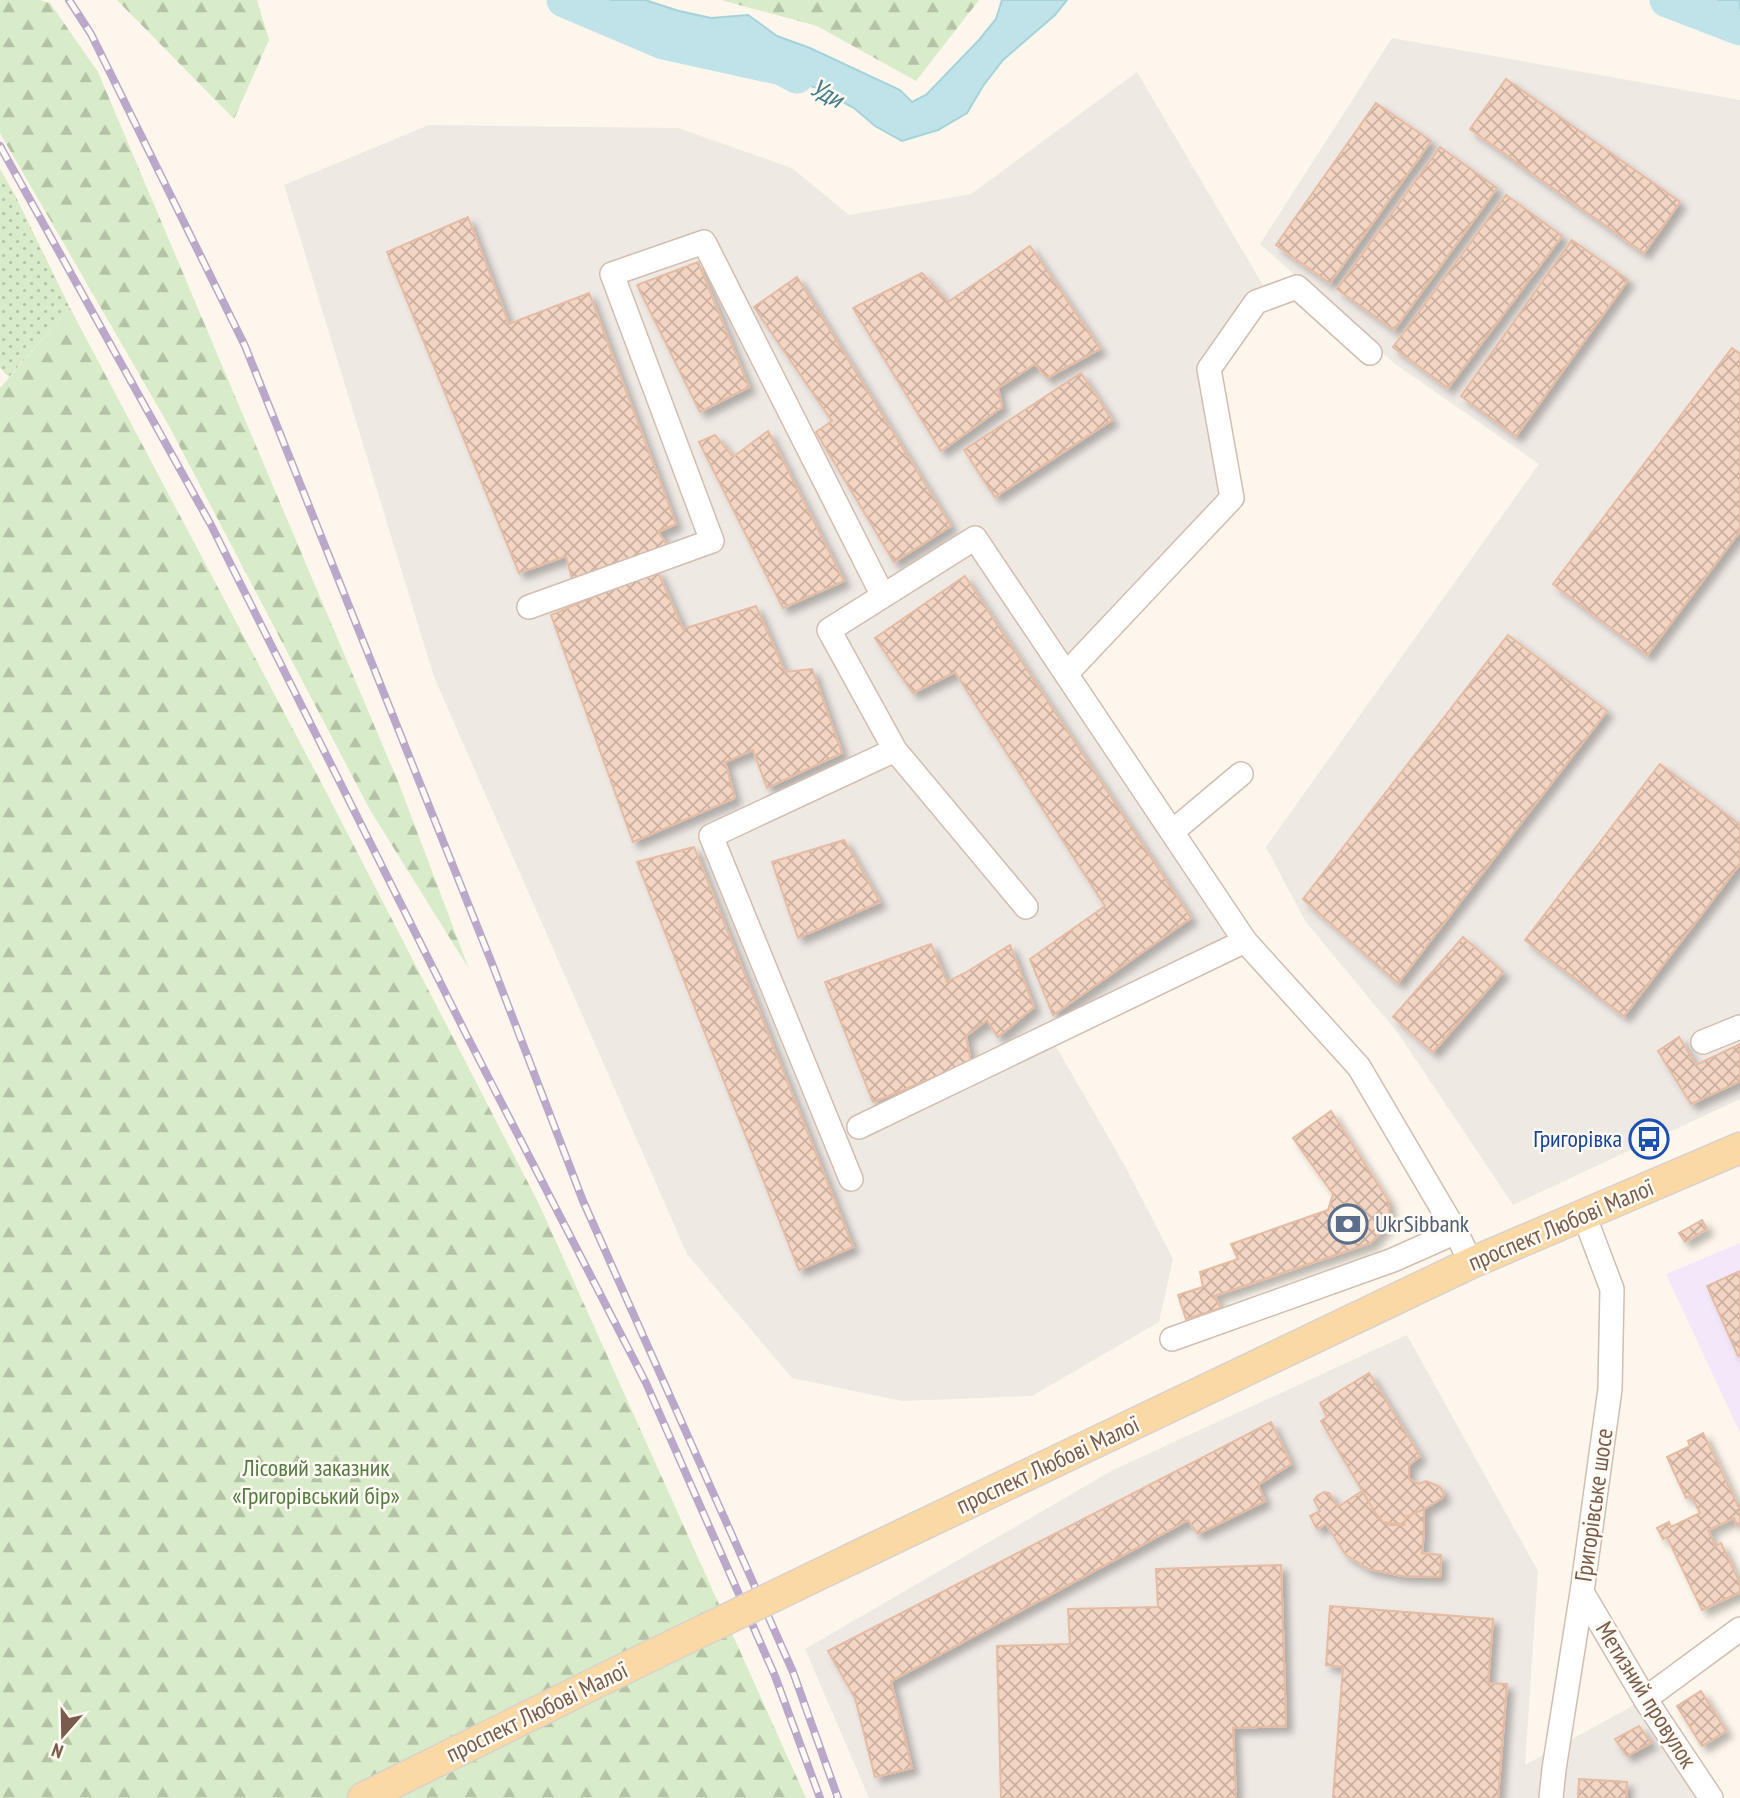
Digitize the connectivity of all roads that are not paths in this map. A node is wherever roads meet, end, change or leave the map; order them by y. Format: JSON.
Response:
{"nodes":[{"id":1,"x":1370,"y":354,"type":"dead end"},
{"id":2,"x":883,"y":596,"type":"junction"},
{"id":3,"x":529,"y":607,"type":"dead end"},
{"id":4,"x":1066,"y":674,"type":"junction"},
{"id":5,"x":895,"y":750,"type":"junction"},
{"id":6,"x":1241,"y":774,"type":"dead end"},
{"id":7,"x":1172,"y":832,"type":"junction"},
{"id":8,"x":1026,"y":907,"type":"dead end"},
{"id":9,"x":1245,"y":941,"type":"junction"},
{"id":10,"x":1740,"y":1027,"type":"edge"},
{"id":11,"x":1703,"y":1042,"type":"dead end"},
{"id":12,"x":859,"y":1127,"type":"dead end"},
{"id":13,"x":1740,"y":1148,"type":"edge"},
{"id":14,"x":851,"y":1179,"type":"dead end"},
{"id":15,"x":1584,"y":1215,"type":"junction"},
{"id":16,"x":1456,"y":1232,"type":"junction"},
{"id":17,"x":1471,"y":1263,"type":"junction"},
{"id":18,"x":1172,"y":1339,"type":"dead end"},
{"id":19,"x":1582,"y":1592,"type":"junction"},
{"id":20,"x":1740,"y":1629,"type":"edge"},
{"id":21,"x":1645,"y":1699,"type":"junction"},
{"id":22,"x":363,"y":1798,"type":"edge"},
{"id":23,"x":1551,"y":1798,"type":"edge"},
{"id":24,"x":1711,"y":1798,"type":"edge"}],
"edges":[{"from":1,"to":4,"type":"street"},
{"from":2,"to":3,"type":"street"},
{"from":2,"to":4,"type":"street"},
{"from":2,"to":5,"type":"street"},
{"from":4,"to":7,"type":"street"},
{"from":5,"to":8,"type":"street"},
{"from":5,"to":14,"type":"street"},
{"from":6,"to":7,"type":"street"},
{"from":7,"to":9,"type":"street"},
{"from":9,"to":12,"type":"street"},
{"from":9,"to":16,"type":"street"},
{"from":10,"to":11,"type":"street"},
{"from":13,"to":15,"type":"main road","name":"проспект Любові Малої"},
{"from":15,"to":17,"type":"main road","name":"проспект Любові Малої"},
{"from":15,"to":19,"type":"street","name":"Григорівське шосе"},
{"from":16,"to":17,"type":"street"},
{"from":16,"to":18,"type":"street"},
{"from":17,"to":22,"type":"main road","name":"проспект Любові Малої","bridge":true},
{"from":19,"to":21,"type":"street","name":"Метизний провулок"},
{"from":19,"to":23,"type":"street","name":"Григорівське шосе"},
{"from":20,"to":21,"type":"street"},
{"from":21,"to":24,"type":"street","name":"Метизний провулок"}]}
